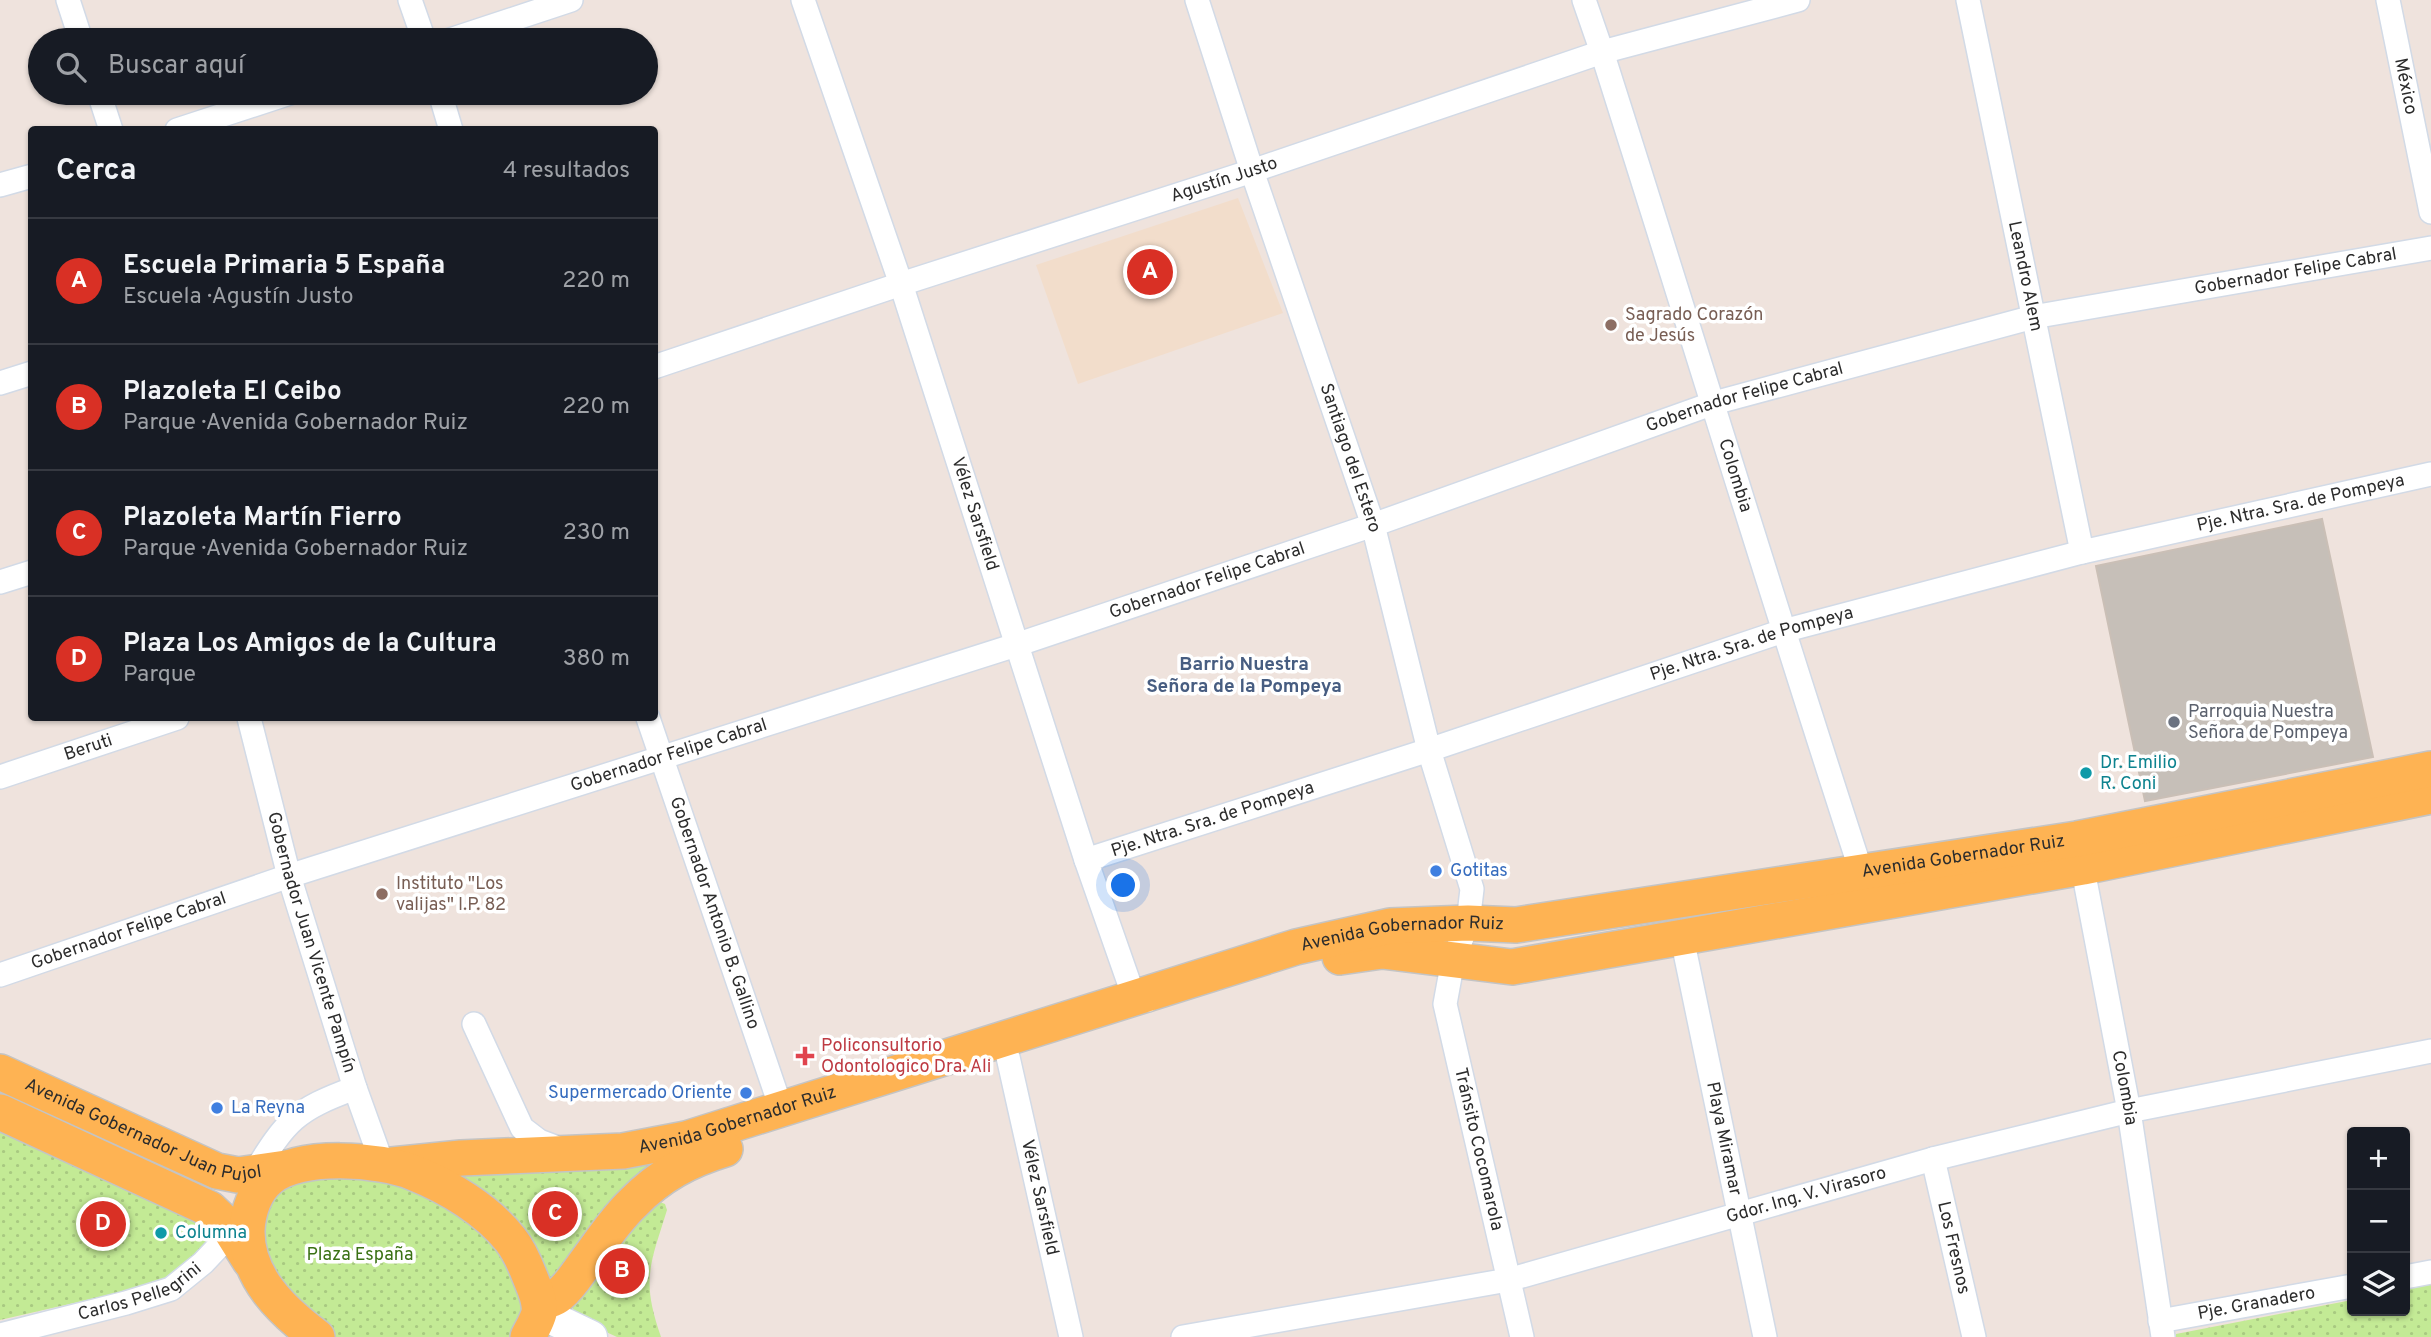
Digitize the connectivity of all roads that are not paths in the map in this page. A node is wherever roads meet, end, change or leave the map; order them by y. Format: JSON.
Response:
{"nodes":[{"id":1,"x":68,"y":0,"type":"edge"},
{"id":2,"x":410,"y":0,"type":"edge"},
{"id":3,"x":571,"y":0,"type":"edge"},
{"id":4,"x":803,"y":0,"type":"edge"},
{"id":5,"x":1197,"y":0,"type":"edge"},
{"id":6,"x":1584,"y":0,"type":"edge"},
{"id":7,"x":1798,"y":0,"type":"edge"},
{"id":8,"x":1968,"y":0,"type":"edge"},
{"id":9,"x":2388,"y":0,"type":"edge"},
{"id":10,"x":77,"y":28,"type":"edge"},
{"id":11,"x":420,"y":28,"type":"edge"},
{"id":12,"x":486,"y":28,"type":"edge"},
{"id":13,"x":1602,"y":52,"type":"junction"},
{"id":14,"x":103,"y":105,"type":"edge"},
{"id":15,"x":253,"y":105,"type":"edge"},
{"id":16,"x":444,"y":105,"type":"edge"},
{"id":17,"x":110,"y":126,"type":"edge"},
{"id":18,"x":189,"y":126,"type":"edge"},
{"id":19,"x":450,"y":126,"type":"edge"},
{"id":20,"x":1252,"y":171,"type":"junction"},
{"id":21,"x":28,"y":177,"type":"edge"},
{"id":22,"x":0,"y":185,"type":"edge"},
{"id":23,"x":2431,"y":212,"type":"edge"},
{"id":24,"x":2431,"y":248,"type":"edge"},
{"id":25,"x":901,"y":284,"type":"junction"},
{"id":26,"x":2033,"y":317,"type":"junction"},
{"id":27,"x":658,"y":366,"type":"edge"},
{"id":28,"x":28,"y":374,"type":"edge"},
{"id":29,"x":0,"y":383,"type":"edge"},
{"id":30,"x":1714,"y":403,"type":"junction"},
{"id":31,"x":2431,"y":474,"type":"edge"},
{"id":32,"x":1373,"y":524,"type":"junction"},
{"id":33,"x":2082,"y":552,"type":"junction"},
{"id":34,"x":28,"y":573,"type":"edge"},
{"id":35,"x":0,"y":582,"type":"edge"},
{"id":36,"x":1783,"y":631,"type":"junction"},
{"id":37,"x":1016,"y":645,"type":"junction"},
{"id":38,"x":168,"y":721,"type":"edge"},
{"id":39,"x":250,"y":721,"type":"edge"},
{"id":40,"x":649,"y":721,"type":"edge"},
{"id":41,"x":1429,"y":750,"type":"junction"},
{"id":42,"x":662,"y":757,"type":"junction"},
{"id":43,"x":2431,"y":769,"type":"edge"},
{"id":44,"x":0,"y":777,"type":"edge"},
{"id":45,"x":2431,"y":796,"type":"edge"},
{"id":46,"x":2080,"y":853,"type":"junction"},
{"id":47,"x":1086,"y":860,"type":"junction"},
{"id":48,"x":1861,"y":871,"type":"junction"},
{"id":49,"x":289,"y":876,"type":"junction"},
{"id":50,"x":1468,"y":923,"type":"junction"},
{"id":51,"x":1682,"y":939,"type":"junction"},
{"id":52,"x":1453,"y":960,"type":"junction"},
{"id":53,"x":0,"y":975,"type":"edge"},
{"id":54,"x":1134,"y":996,"type":"junction"},
{"id":55,"x":1168,"y":1005,"type":"junction"},
{"id":56,"x":474,"y":1024,"type":"dead end"},
{"id":57,"x":2431,"y":1051,"type":"edge"},
{"id":58,"x":1008,"y":1057,"type":"junction"},
{"id":59,"x":0,"y":1072,"type":"edge"},
{"id":60,"x":355,"y":1088,"type":"junction"},
{"id":61,"x":782,"y":1111,"type":"junction"},
{"id":62,"x":2129,"y":1111,"type":"junction"},
{"id":63,"x":0,"y":1112,"type":"edge"},
{"id":64,"x":576,"y":1155,"type":"junction"},
{"id":65,"x":1933,"y":1159,"type":"junction"},
{"id":66,"x":387,"y":1164,"type":"junction"},
{"id":67,"x":244,"y":1202,"type":"junction"},
{"id":68,"x":1740,"y":1215,"type":"junction"},
{"id":69,"x":2431,"y":1272,"type":"edge"},
{"id":70,"x":2410,"y":1276,"type":"edge"},
{"id":71,"x":1508,"y":1280,"type":"junction"},
{"id":72,"x":2347,"y":1287,"type":"edge"},
{"id":73,"x":535,"y":1317,"type":"edge"},
{"id":74,"x":1293,"y":1327,"type":"edge"},
{"id":75,"x":2162,"y":1329,"type":"edge"},
{"id":76,"x":0,"y":1335,"type":"edge"},
{"id":77,"x":317,"y":1337,"type":"edge"},
{"id":78,"x":591,"y":1337,"type":"edge"},
{"id":79,"x":1071,"y":1337,"type":"edge"},
{"id":80,"x":1183,"y":1337,"type":"edge"},
{"id":81,"x":1522,"y":1337,"type":"edge"},
{"id":82,"x":1765,"y":1337,"type":"edge"},
{"id":83,"x":1974,"y":1337,"type":"edge"}],
"edges":[{"from":1,"to":10,"type":"street"},
{"from":2,"to":11,"type":"street"},
{"from":3,"to":12,"type":"street"},
{"from":4,"to":25,"type":"street","name":"Vélez Sarsfield"},
{"from":5,"to":20,"type":"street","name":"Santiago del Estero"},
{"from":6,"to":13,"type":"street","name":"Colombia"},
{"from":7,"to":13,"type":"street","name":"Agustín Justo"},
{"from":8,"to":26,"type":"street","name":"Leandro Alem"},
{"from":9,"to":23,"type":"street","name":"México"},
{"from":13,"to":20,"type":"street","name":"Agustín Justo"},
{"from":13,"to":30,"type":"street","name":"Colombia"},
{"from":14,"to":17,"type":"street"},
{"from":15,"to":18,"type":"street"},
{"from":16,"to":19,"type":"street"},
{"from":20,"to":25,"type":"street","name":"Agustín Justo"},
{"from":20,"to":32,"type":"street","name":"Santiago del Estero"},
{"from":21,"to":22,"type":"street"},
{"from":24,"to":26,"type":"street","name":"Gobernador Felipe Cabral"},
{"from":25,"to":27,"type":"street","name":"Agustín Justo"},
{"from":25,"to":37,"type":"street","name":"Vélez Sarsfield"},
{"from":26,"to":30,"type":"street","name":"Gobernador Felipe Cabral"},
{"from":26,"to":33,"type":"street","name":"Leandro Alem"},
{"from":28,"to":29,"type":"street"},
{"from":30,"to":32,"type":"street","name":"Gobernador Felipe Cabral"},
{"from":30,"to":36,"type":"street","name":"Colombia"},
{"from":31,"to":33,"type":"street","name":"Pje. Ntra. Sra. de Pompeya"},
{"from":32,"to":37,"type":"street","name":"Gobernador Felipe Cabral"},
{"from":32,"to":41,"type":"street","name":"Santiago del Estero"},
{"from":33,"to":36,"type":"street","name":"Pje. Ntra. Sra. de Pompeya"},
{"from":34,"to":35,"type":"street"},
{"from":36,"to":41,"type":"street","name":"Pje. Ntra. Sra. de Pompeya"},
{"from":36,"to":48,"type":"street","name":"Colombia"},
{"from":37,"to":42,"type":"street","name":"Gobernador Felipe Cabral"},
{"from":37,"to":47,"type":"street","name":"Vélez Sarsfield"},
{"from":38,"to":44,"type":"street","name":"Beruti"},
{"from":39,"to":49,"type":"street","name":"Gobernador Juan Vicente Pampín"},
{"from":40,"to":42,"type":"street","name":"Gobernador Antonio B. Gallino"},
{"from":41,"to":47,"type":"street","name":"Pje. Ntra. Sra. de Pompeya"},
{"from":41,"to":50,"type":"street","name":"Santiago del Estero"},
{"from":42,"to":49,"type":"street","name":"Gobernador Felipe Cabral"},
{"from":42,"to":61,"type":"street","name":"Gobernador Antonio B. Gallino"},
{"from":43,"to":46,"type":"main road","name":"Avenida Gobernador Ruiz"},
{"from":45,"to":46,"type":"main road","name":"Avenida Gobernador Ruiz"},
{"from":46,"to":48,"type":"main road","name":"Avenida Gobernador Ruiz"},
{"from":46,"to":51,"type":"main road","name":"Avenida Gobernador Ruiz"},
{"from":46,"to":62,"type":"street","name":"Colombia"},
{"from":47,"to":54,"type":"street","name":"Vélez Sarsfield"},
{"from":48,"to":50,"type":"main road","name":"Avenida Gobernador Ruiz"},
{"from":49,"to":53,"type":"street","name":"Gobernador Felipe Cabral"},
{"from":49,"to":60,"type":"street","name":"Gobernador Juan Vicente Pampín"},
{"from":50,"to":52,"type":"street","name":"Tránsito Cocomarola"},
{"from":50,"to":54,"type":"main road","name":"Avenida Gobernador Ruiz"},
{"from":51,"to":52,"type":"main road","name":"Avenida Gobernador Ruiz"},
{"from":51,"to":68,"type":"street","name":"Playa Miramar"},
{"from":52,"to":55,"type":"main road","name":"Avenida Gobernador Ruiz"},
{"from":52,"to":71,"type":"street","name":"Tránsito Cocomarola"},
{"from":54,"to":55,"type":"street"},
{"from":54,"to":61,"type":"main road","name":"Avenida Gobernador Ruiz"},
{"from":55,"to":58,"type":"main road","name":"Avenida Gobernador Ruiz"},
{"from":56,"to":64,"type":"street"},
{"from":57,"to":62,"type":"street","name":"Gdor. Ing. V. Virasoro"},
{"from":58,"to":73,"type":"main road","name":"Avenida Gobernador Ruiz"},
{"from":58,"to":79,"type":"street","name":"Vélez Sarsfield"},
{"from":59,"to":67,"type":"main road","name":"Avenida Gobernador Juan Pujol"},
{"from":60,"to":66,"type":"street","name":"Gobernador Juan Vicente Pampín"},
{"from":60,"to":67,"type":"street","name":"Carlos Pellegrini"},
{"from":61,"to":64,"type":"main road","name":"Avenida Gobernador Ruiz"},
{"from":62,"to":65,"type":"street","name":"Gdor. Ing. V. Virasoro"},
{"from":62,"to":75,"type":"street","name":"Colombia"},
{"from":63,"to":67,"type":"main road"},
{"from":64,"to":66,"type":"main road","name":"Avenida Gobernador Ruiz"},
{"from":65,"to":68,"type":"street","name":"Gdor. Ing. V. Virasoro"},
{"from":65,"to":83,"type":"street","name":"Los Fresnos"},
{"from":66,"to":67,"type":"main road"},
{"from":66,"to":73,"type":"main road"},
{"from":67,"to":76,"type":"street","name":"Carlos Pellegrini"},
{"from":67,"to":77,"type":"main road"},
{"from":68,"to":71,"type":"street","name":"Gdor. Ing. V. Virasoro"},
{"from":68,"to":82,"type":"street","name":"Playa Miramar"},
{"from":69,"to":70,"type":"street"},
{"from":71,"to":74,"type":"street","name":"Gdor. Ing. V. Virasoro"},
{"from":71,"to":81,"type":"street","name":"Tránsito Cocomarola"},
{"from":72,"to":75,"type":"street","name":"Pje. Granadero"},
{"from":73,"to":78,"type":"main road"},
{"from":74,"to":80,"type":"street","name":"Gdor. Ing. V. Virasoro"}]}
